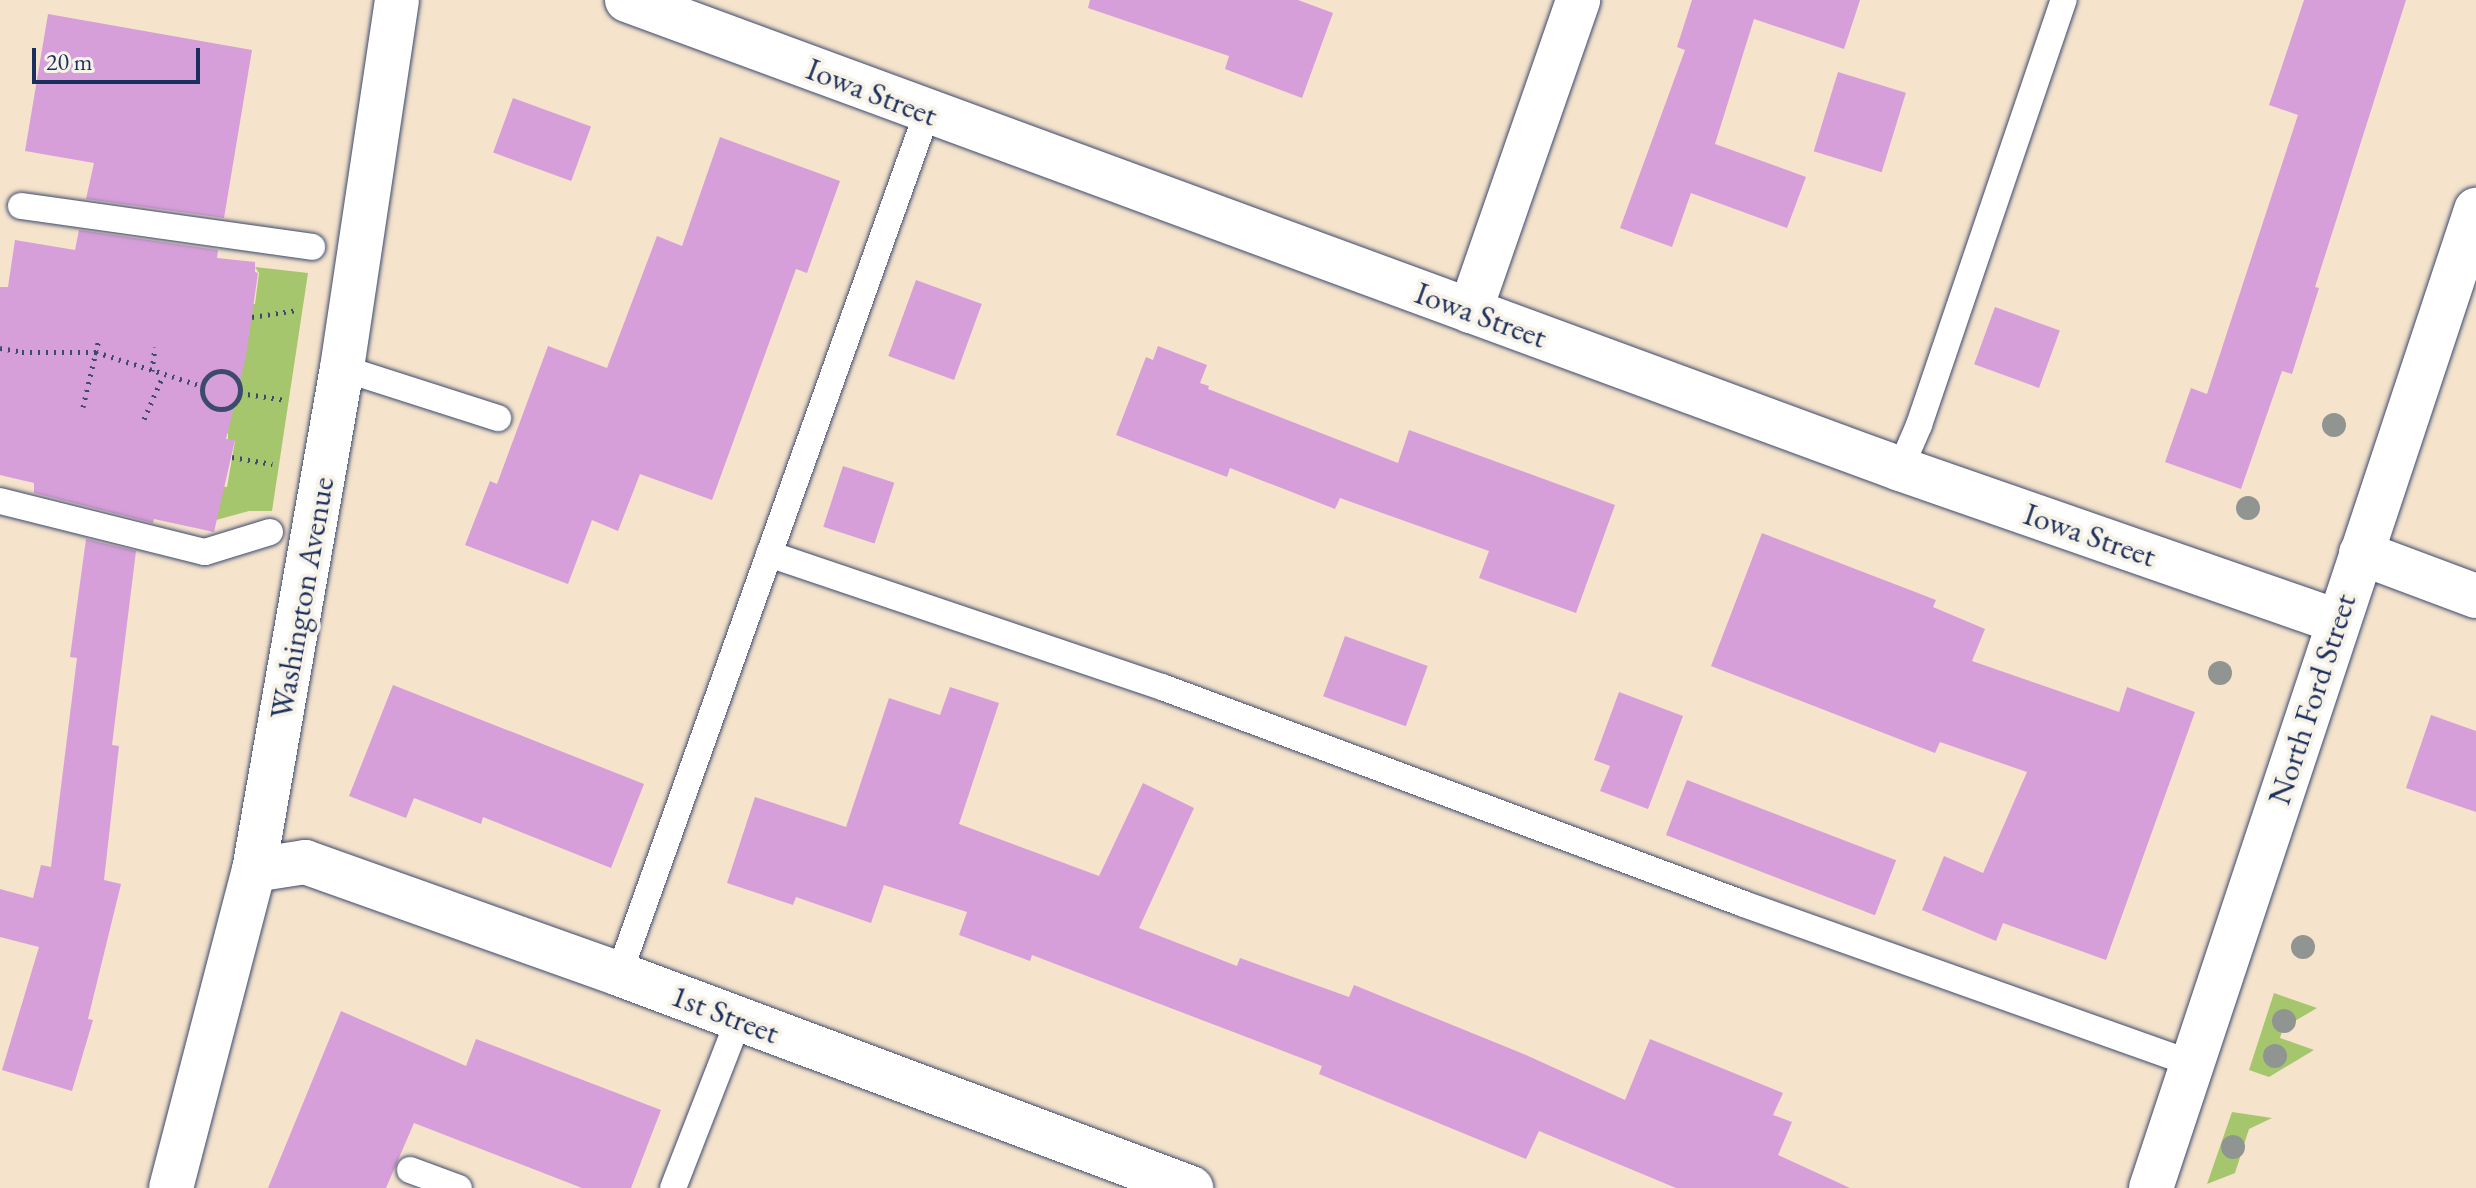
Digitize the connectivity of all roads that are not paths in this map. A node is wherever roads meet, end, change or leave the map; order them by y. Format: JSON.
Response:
{"nodes":[{"id":1,"x":397,"y":0,"type":"edge"},
{"id":2,"x":627,"y":0,"type":"edge"},
{"id":3,"x":1578,"y":0,"type":"edge"},
{"id":4,"x":2064,"y":0,"type":"edge"},
{"id":5,"x":927,"y":113,"type":"junction"},
{"id":6,"x":21,"y":206,"type":"dead end"},
{"id":7,"x":2476,"y":210,"type":"edge"},
{"id":8,"x":312,"y":247,"type":"dead end"},
{"id":9,"x":1470,"y":311,"type":"junction"},
{"id":10,"x":342,"y":368,"type":"junction"},
{"id":11,"x":498,"y":418,"type":"dead end"},
{"id":12,"x":1900,"y":469,"type":"junction"},
{"id":13,"x":0,"y":501,"type":"edge"},
{"id":14,"x":270,"y":532,"type":"dead end"},
{"id":15,"x":2361,"y":553,"type":"junction"},
{"id":16,"x":769,"y":554,"type":"junction"},
{"id":17,"x":2476,"y":596,"type":"edge"},
{"id":18,"x":2337,"y":621,"type":"junction"},
{"id":19,"x":254,"y":870,"type":"junction"},
{"id":20,"x":619,"y":974,"type":"junction"},
{"id":21,"x":739,"y":1019,"type":"junction"},
{"id":22,"x":2194,"y":1064,"type":"junction"},
{"id":23,"x":410,"y":1170,"type":"dead end"},
{"id":24,"x":171,"y":1188,"type":"edge"},
{"id":25,"x":459,"y":1188,"type":"edge"},
{"id":26,"x":673,"y":1188,"type":"edge"},
{"id":27,"x":1191,"y":1188,"type":"edge"},
{"id":28,"x":2151,"y":1188,"type":"edge"}],
"edges":[{"from":1,"to":10,"type":"street","name":"Washington Avenue"},
{"from":2,"to":5,"type":"street","name":"Iowa Street"},
{"from":3,"to":9,"type":"street"},
{"from":4,"to":12,"type":"lane"},
{"from":5,"to":9,"type":"street","name":"Iowa Street"},
{"from":5,"to":16,"type":"lane"},
{"from":6,"to":8,"type":"lane"},
{"from":7,"to":15,"type":"street","name":"North Ford Street"},
{"from":9,"to":12,"type":"street","name":"Iowa Street"},
{"from":10,"to":11,"type":"lane"},
{"from":10,"to":19,"type":"street","name":"Washington Avenue"},
{"from":12,"to":18,"type":"street","name":"Iowa Street"},
{"from":13,"to":14,"type":"lane"},
{"from":15,"to":17,"type":"street"},
{"from":15,"to":18,"type":"street","name":"North Ford Street"},
{"from":16,"to":20,"type":"lane"},
{"from":16,"to":22,"type":"lane"},
{"from":18,"to":22,"type":"street","name":"North Ford Street"},
{"from":19,"to":20,"type":"street","name":"1st Street"},
{"from":19,"to":24,"type":"street","name":"Washington Avenue"},
{"from":20,"to":21,"type":"street","name":"1st Street"},
{"from":21,"to":26,"type":"lane"},
{"from":21,"to":27,"type":"street","name":"1st Street"},
{"from":22,"to":28,"type":"street","name":"North Ford Street"},
{"from":23,"to":25,"type":"lane"}]}
